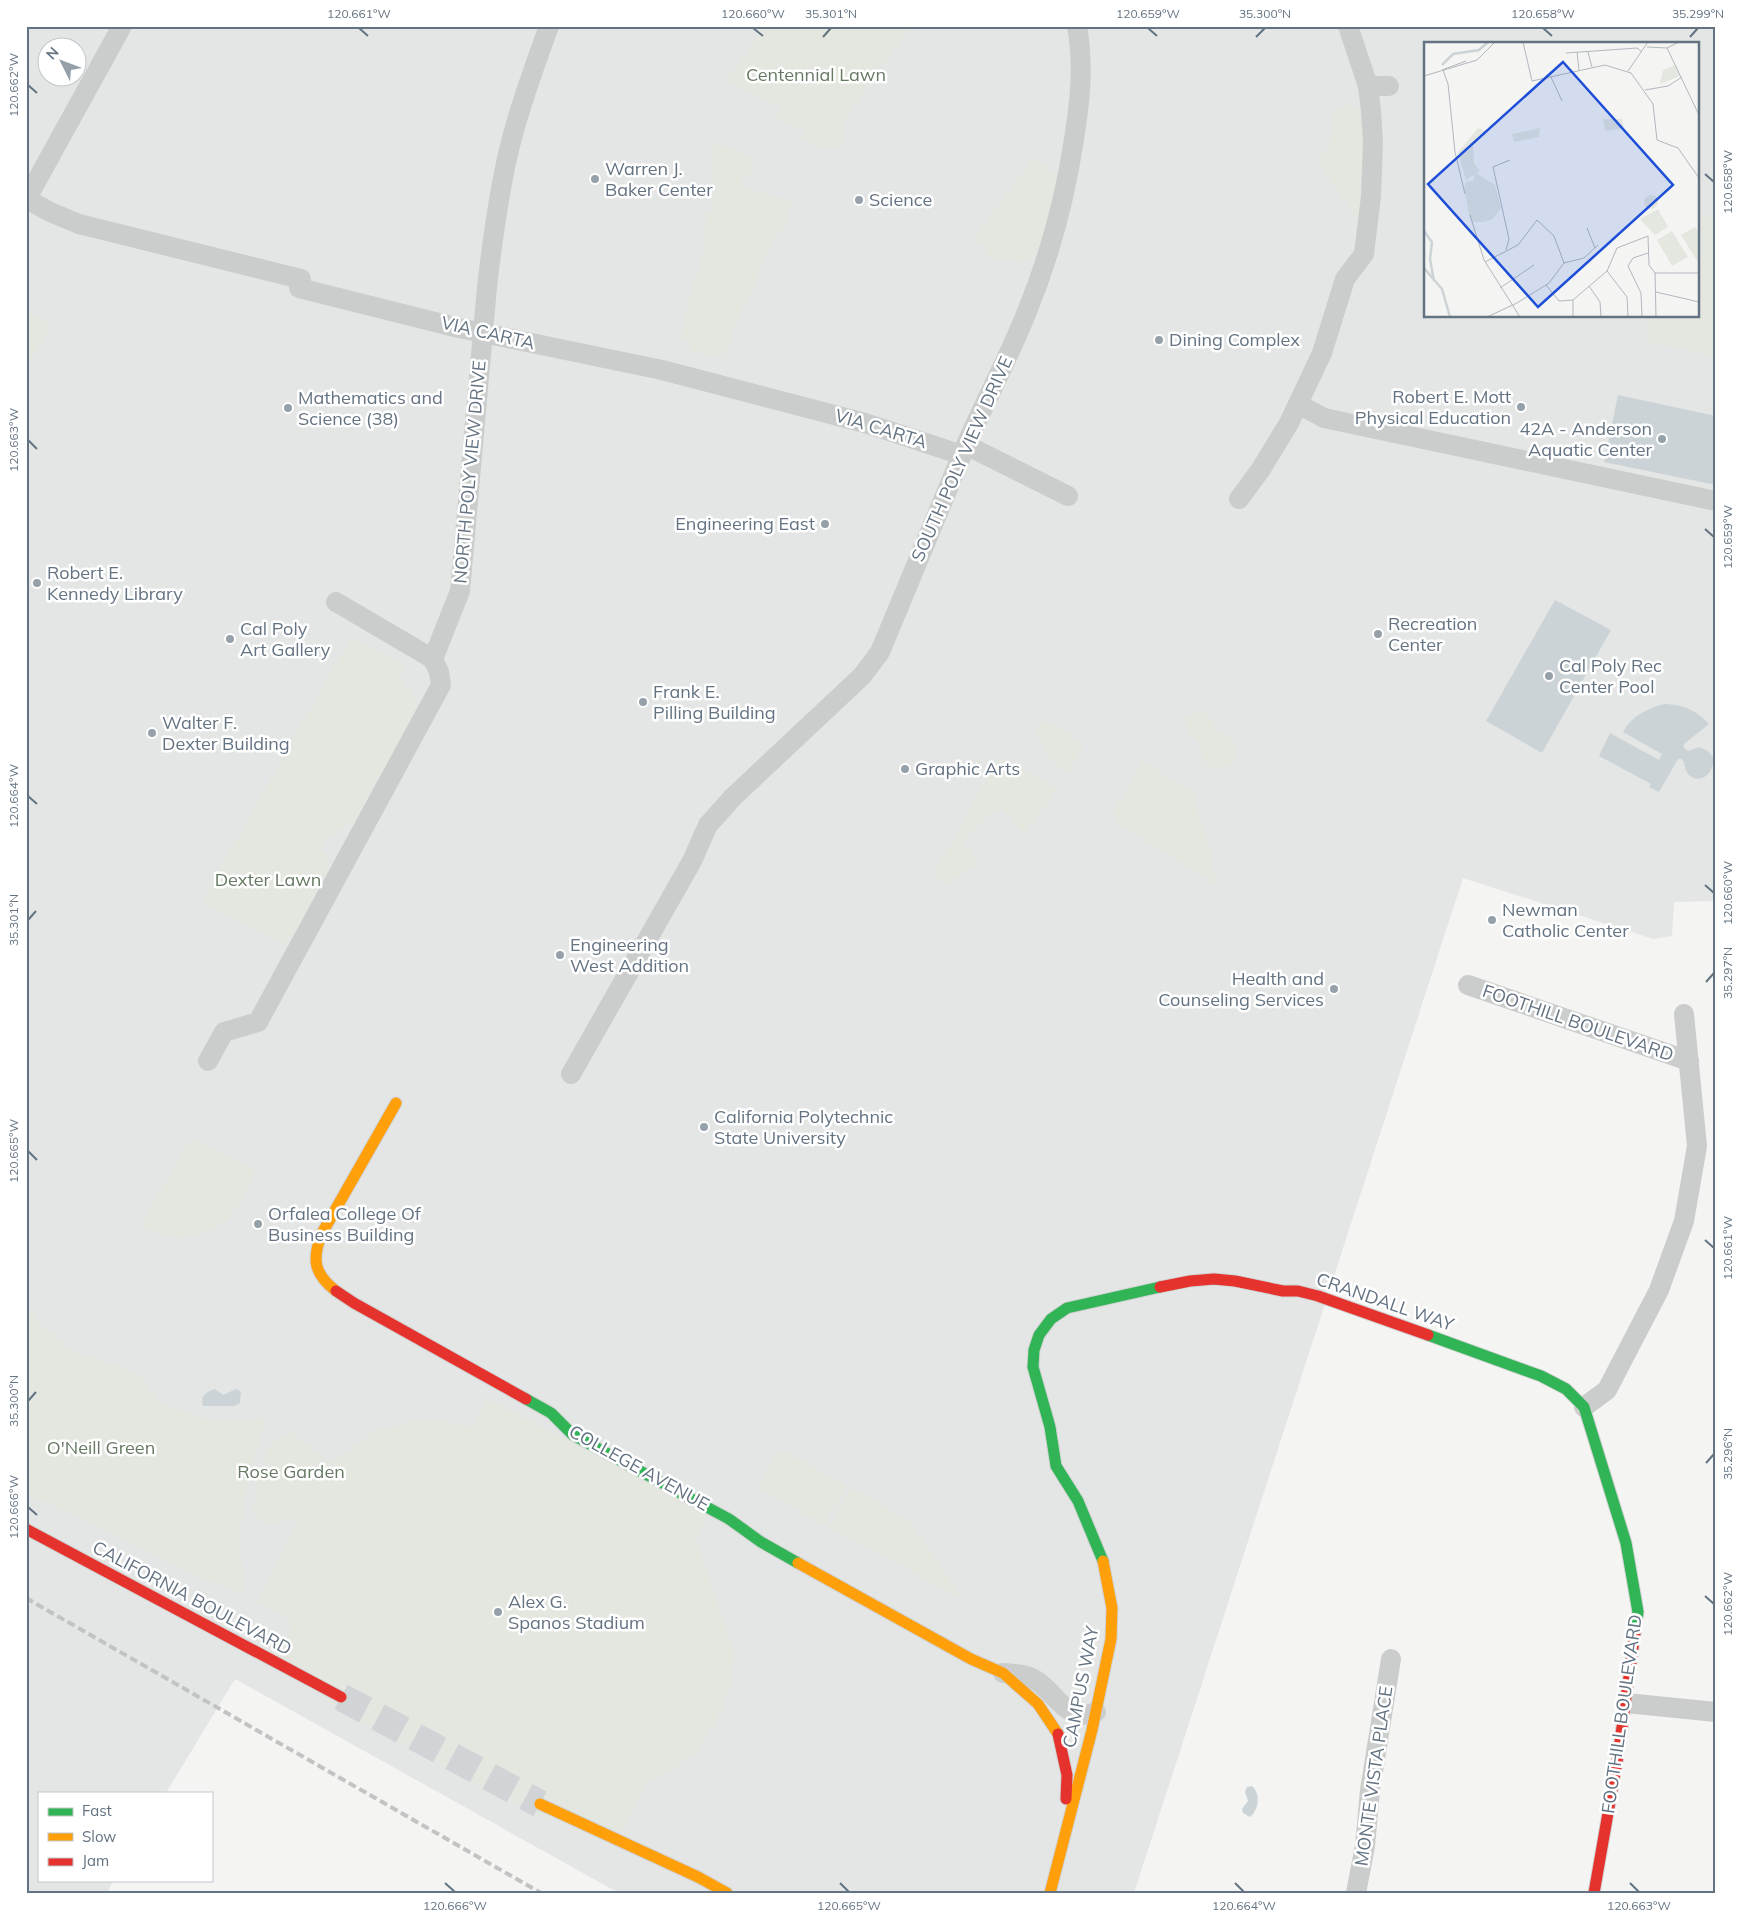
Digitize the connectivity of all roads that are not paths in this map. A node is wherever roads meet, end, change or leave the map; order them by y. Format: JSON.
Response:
{"nodes":[{"id":1,"x":122,"y":26,"type":"edge"},
{"id":2,"x":549,"y":26,"type":"edge"},
{"id":3,"x":1077,"y":26,"type":"edge"},
{"id":4,"x":1348,"y":26,"type":"edge"},
{"id":5,"x":1368,"y":86,"type":"junction"},
{"id":6,"x":1389,"y":86,"type":"dead end"},
{"id":7,"x":26,"y":200,"type":"edge"},
{"id":8,"x":483,"y":333,"type":"junction"},
{"id":9,"x":1298,"y":404,"type":"junction"},
{"id":10,"x":964,"y":450,"type":"junction"},
{"id":11,"x":1068,"y":496,"type":"dead end"},
{"id":12,"x":1239,"y":499,"type":"dead end"},
{"id":13,"x":1716,"y":501,"type":"edge"},
{"id":14,"x":336,"y":602,"type":"dead end"},
{"id":15,"x":433,"y":659,"type":"junction"},
{"id":16,"x":1468,"y":985,"type":"dead end"},
{"id":17,"x":1684,"y":1014,"type":"dead end"},
{"id":18,"x":208,"y":1061,"type":"dead end"},
{"id":19,"x":1689,"y":1061,"type":"junction"},
{"id":20,"x":571,"y":1074,"type":"dead end"},
{"id":21,"x":396,"y":1103,"type":"dead end"},
{"id":22,"x":1584,"y":1407,"type":"junction"},
{"id":23,"x":1056,"y":1466,"type":"joint"},
{"id":24,"x":26,"y":1529,"type":"edge"},
{"id":25,"x":1391,"y":1659,"type":"dead end"},
{"id":26,"x":1003,"y":1673,"type":"junction"},
{"id":27,"x":341,"y":1697,"type":"tunnel mouth"},
{"id":28,"x":1626,"y":1703,"type":"junction"},
{"id":29,"x":1096,"y":1712,"type":"junction"},
{"id":30,"x":1716,"y":1712,"type":"edge"},
{"id":31,"x":540,"y":1804,"type":"tunnel mouth"},
{"id":32,"x":1065,"y":1833,"type":"junction"},
{"id":33,"x":727,"y":1893,"type":"edge"},
{"id":34,"x":1050,"y":1893,"type":"edge"},
{"id":35,"x":1356,"y":1893,"type":"edge"},
{"id":36,"x":1594,"y":1893,"type":"edge"}],
"edges":[{"from":1,"to":7,"type":"street"},
{"from":2,"to":8,"type":"street","name":"NORTH POLY VIEW DRIVE"},
{"from":3,"to":10,"type":"street","name":"SOUTH POLY VIEW DRIVE"},
{"from":4,"to":5,"type":"street"},
{"from":5,"to":6,"type":"street"},
{"from":5,"to":9,"type":"street"},
{"from":7,"to":8,"type":"street","name":"VIA CARTA"},
{"from":8,"to":10,"type":"street","name":"VIA CARTA"},
{"from":8,"to":15,"type":"street","name":"NORTH POLY VIEW DRIVE"},
{"from":9,"to":12,"type":"street"},
{"from":9,"to":13,"type":"street"},
{"from":10,"to":11,"type":"street","name":"VIA CARTA"},
{"from":10,"to":20,"type":"street","name":"SOUTH POLY VIEW DRIVE"},
{"from":14,"to":15,"type":"street"},
{"from":15,"to":18,"type":"street"},
{"from":16,"to":19,"type":"street","name":"FOOTHILL BOULEVARD"},
{"from":17,"to":19,"type":"street","name":"FOOTHILL BOULEVARD"},
{"from":19,"to":22,"type":"street","name":"FOOTHILL BOULEVARD"},
{"from":21,"to":26,"type":"street","name":"COLLEGE AVENUE"},
{"from":22,"to":23,"type":"street","name":"CRANDALL WAY"},
{"from":22,"to":28,"type":"street","name":"FOOTHILL BOULEVARD"},
{"from":23,"to":29,"type":"street","name":"CAMPUS WAY"},
{"from":24,"to":27,"type":"street","name":"CALIFORNIA BOULEVARD"},
{"from":25,"to":35,"type":"street","name":"MONTE VISTA PLACE"},
{"from":26,"to":29,"type":"street","name":"COLLEGE AVENUE"},
{"from":26,"to":32,"type":"street","name":"COLLEGE AVENUE"},
{"from":28,"to":30,"type":"street"},
{"from":28,"to":36,"type":"street","name":"FOOTHILL BOULEVARD"},
{"from":29,"to":32,"type":"street","name":"CAMPUS WAY"},
{"from":31,"to":33,"type":"street"},
{"from":32,"to":34,"type":"street","name":"CAMPUS WAY"}]}
